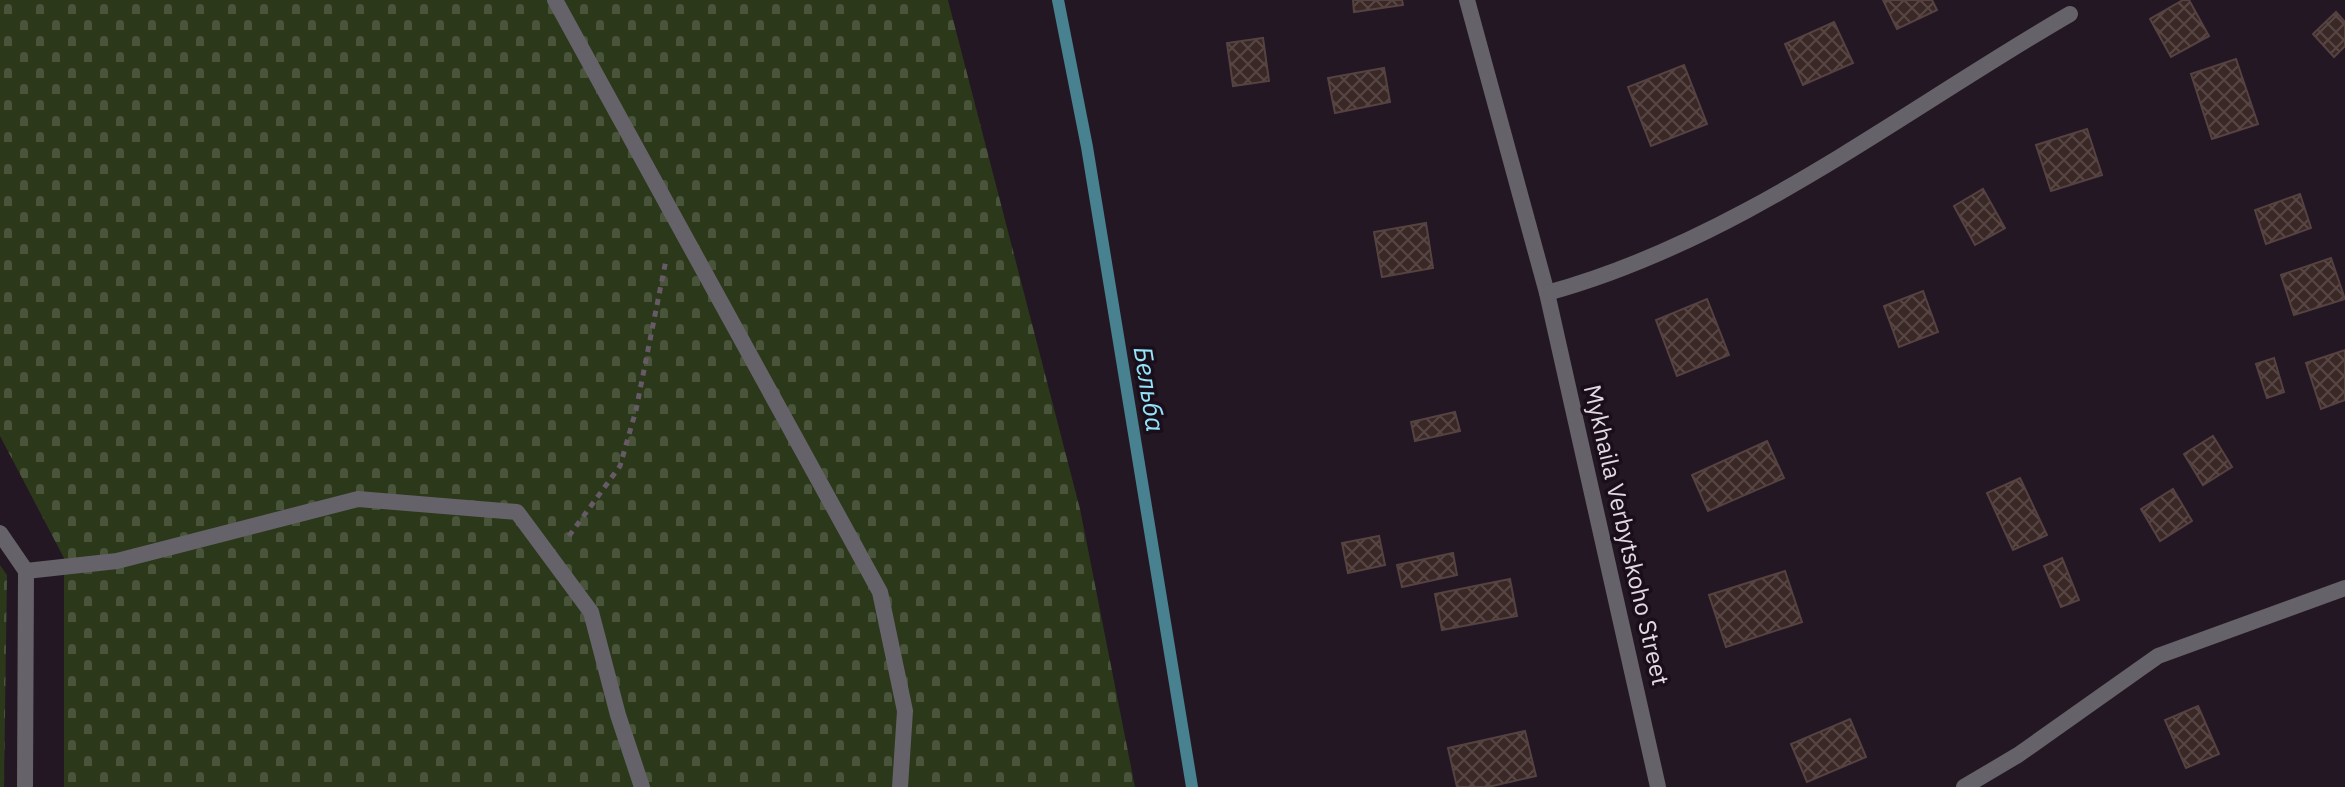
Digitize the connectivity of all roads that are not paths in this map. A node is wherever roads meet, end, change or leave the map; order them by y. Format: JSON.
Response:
{"nodes":[{"id":1,"x":555,"y":0,"type":"edge"},
{"id":2,"x":1467,"y":0,"type":"edge"},
{"id":3,"x":2070,"y":14,"type":"dead end"},
{"id":4,"x":1547,"y":293,"type":"junction"},
{"id":5,"x":0,"y":533,"type":"edge"},
{"id":6,"x":26,"y":571,"type":"junction"},
{"id":7,"x":2345,"y":588,"type":"edge"},
{"id":8,"x":25,"y":787,"type":"edge"},
{"id":9,"x":642,"y":787,"type":"edge"},
{"id":10,"x":900,"y":787,"type":"edge"},
{"id":11,"x":1658,"y":787,"type":"edge"},
{"id":12,"x":1964,"y":787,"type":"edge"}],
"edges":[{"from":1,"to":10,"type":"street"},
{"from":2,"to":4,"type":"street","name":"Mykhaila Verbytskoho Street"},
{"from":3,"to":4,"type":"street"},
{"from":4,"to":11,"type":"street","name":"Mykhaila Verbytskoho Street"},
{"from":5,"to":6,"type":"street"},
{"from":6,"to":8,"type":"street"},
{"from":6,"to":9,"type":"street"},
{"from":7,"to":12,"type":"street"}]}
